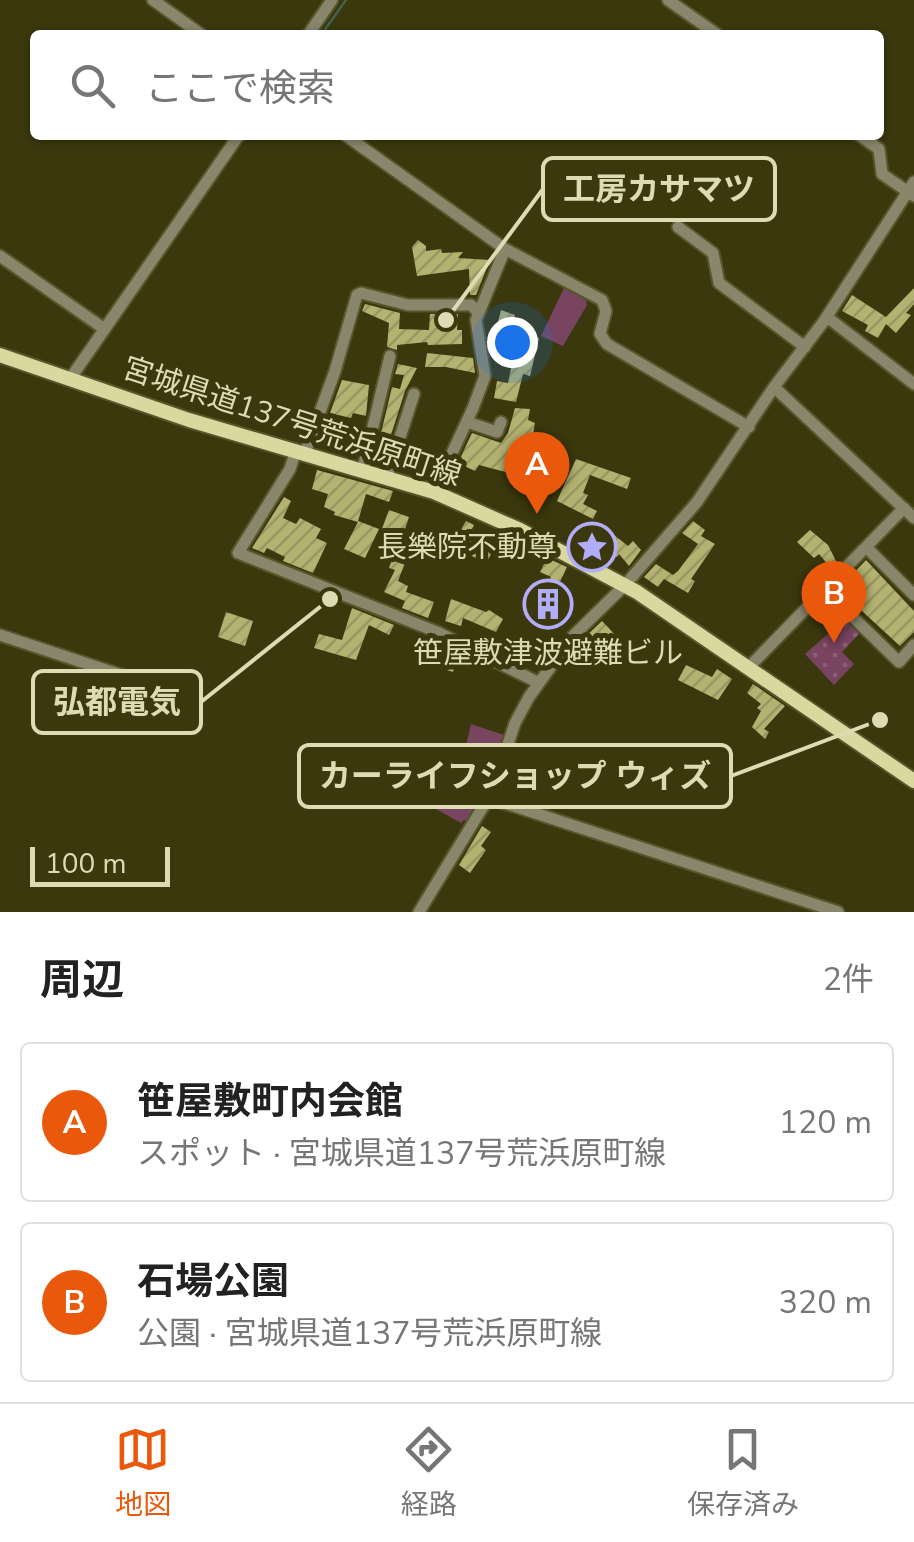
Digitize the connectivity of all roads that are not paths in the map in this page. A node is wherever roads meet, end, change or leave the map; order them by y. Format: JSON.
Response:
{"nodes":[{"id":1,"x":153,"y":0,"type":"edge"},
{"id":2,"x":332,"y":0,"type":"edge"},
{"id":3,"x":668,"y":0,"type":"edge"},
{"id":4,"x":195,"y":30,"type":"edge"},
{"id":5,"x":311,"y":30,"type":"edge"},
{"id":6,"x":711,"y":30,"type":"edge"},
{"id":7,"x":235,"y":140,"type":"edge"},
{"id":8,"x":352,"y":140,"type":"edge"},
{"id":9,"x":866,"y":140,"type":"edge"},
{"id":10,"x":912,"y":190,"type":"edge"},
{"id":11,"x":678,"y":227,"type":"dead end"},
{"id":12,"x":505,"y":249,"type":"junction"},
{"id":13,"x":0,"y":256,"type":"edge"},
{"id":14,"x":478,"y":312,"type":"junction"},
{"id":15,"x":830,"y":313,"type":"junction"},
{"id":16,"x":103,"y":328,"type":"junction"},
{"id":17,"x":805,"y":347,"type":"junction"},
{"id":18,"x":0,"y":356,"type":"edge"},
{"id":19,"x":390,"y":356,"type":"dead end"},
{"id":20,"x":70,"y":379,"type":"junction"},
{"id":21,"x":914,"y":384,"type":"edge"},
{"id":22,"x":774,"y":387,"type":"junction"},
{"id":23,"x":414,"y":394,"type":"dead end"},
{"id":24,"x":467,"y":422,"type":"junction"},
{"id":25,"x":501,"y":422,"type":"dead end"},
{"id":26,"x":749,"y":427,"type":"junction"},
{"id":27,"x":301,"y":451,"type":"junction"},
{"id":28,"x":364,"y":464,"type":"dead end"},
{"id":29,"x":390,"y":472,"type":"dead end"},
{"id":30,"x":434,"y":492,"type":"junction"},
{"id":31,"x":904,"y":508,"type":"junction"},
{"id":32,"x":914,"y":518,"type":"edge"},
{"id":33,"x":866,"y":547,"type":"junction"},
{"id":34,"x":625,"y":585,"type":"junction"},
{"id":35,"x":912,"y":588,"type":"edge"},
{"id":36,"x":824,"y":590,"type":"junction"},
{"id":37,"x":0,"y":635,"type":"edge"},
{"id":38,"x":914,"y":646,"type":"edge"},
{"id":39,"x":749,"y":667,"type":"junction"},
{"id":40,"x":539,"y":684,"type":"junction"},
{"id":41,"x":184,"y":696,"type":"dead end"},
{"id":42,"x":914,"y":781,"type":"edge"},
{"id":43,"x":488,"y":798,"type":"junction"},
{"id":44,"x":419,"y":912,"type":"edge"},
{"id":45,"x":838,"y":912,"type":"edge"}],
"edges":[{"from":1,"to":4,"type":"street"},
{"from":2,"to":5,"type":"street"},
{"from":3,"to":6,"type":"street"},
{"from":7,"to":16,"type":"street"},
{"from":8,"to":12,"type":"street"},
{"from":9,"to":10,"type":"street"},
{"from":10,"to":15,"type":"street"},
{"from":11,"to":17,"type":"street"},
{"from":12,"to":14,"type":"street"},
{"from":12,"to":26,"type":"street"},
{"from":13,"to":16,"type":"street"},
{"from":14,"to":24,"type":"street"},
{"from":14,"to":27,"type":"street"},
{"from":15,"to":17,"type":"street"},
{"from":15,"to":21,"type":"street"},
{"from":16,"to":20,"type":"street"},
{"from":17,"to":22,"type":"street"},
{"from":18,"to":20,"type":"main road","name":"宮城県道137号荒浜原町線"},
{"from":19,"to":28,"type":"street"},
{"from":20,"to":27,"type":"main road","name":"宮城県道137号荒浜原町線"},
{"from":22,"to":26,"type":"street"},
{"from":22,"to":31,"type":"street"},
{"from":23,"to":29,"type":"street"},
{"from":24,"to":25,"type":"street"},
{"from":24,"to":30,"type":"street"},
{"from":26,"to":34,"type":"street"},
{"from":27,"to":30,"type":"main road","name":"宮城県道137号荒浜原町線"},
{"from":27,"to":40,"type":"street"},
{"from":30,"to":34,"type":"main road","name":"宮城県道137号荒浜原町線"},
{"from":31,"to":32,"type":"street"},
{"from":31,"to":33,"type":"street"},
{"from":33,"to":35,"type":"street"},
{"from":33,"to":36,"type":"street"},
{"from":34,"to":39,"type":"main road","name":"宮城県道137号荒浜原町線"},
{"from":34,"to":40,"type":"street"},
{"from":36,"to":38,"type":"street"},
{"from":36,"to":39,"type":"street"},
{"from":37,"to":41,"type":"street"},
{"from":39,"to":42,"type":"main road","name":"宮城県道137号荒浜原町線"},
{"from":40,"to":43,"type":"street"},
{"from":43,"to":44,"type":"street"},
{"from":43,"to":45,"type":"street"}]}
